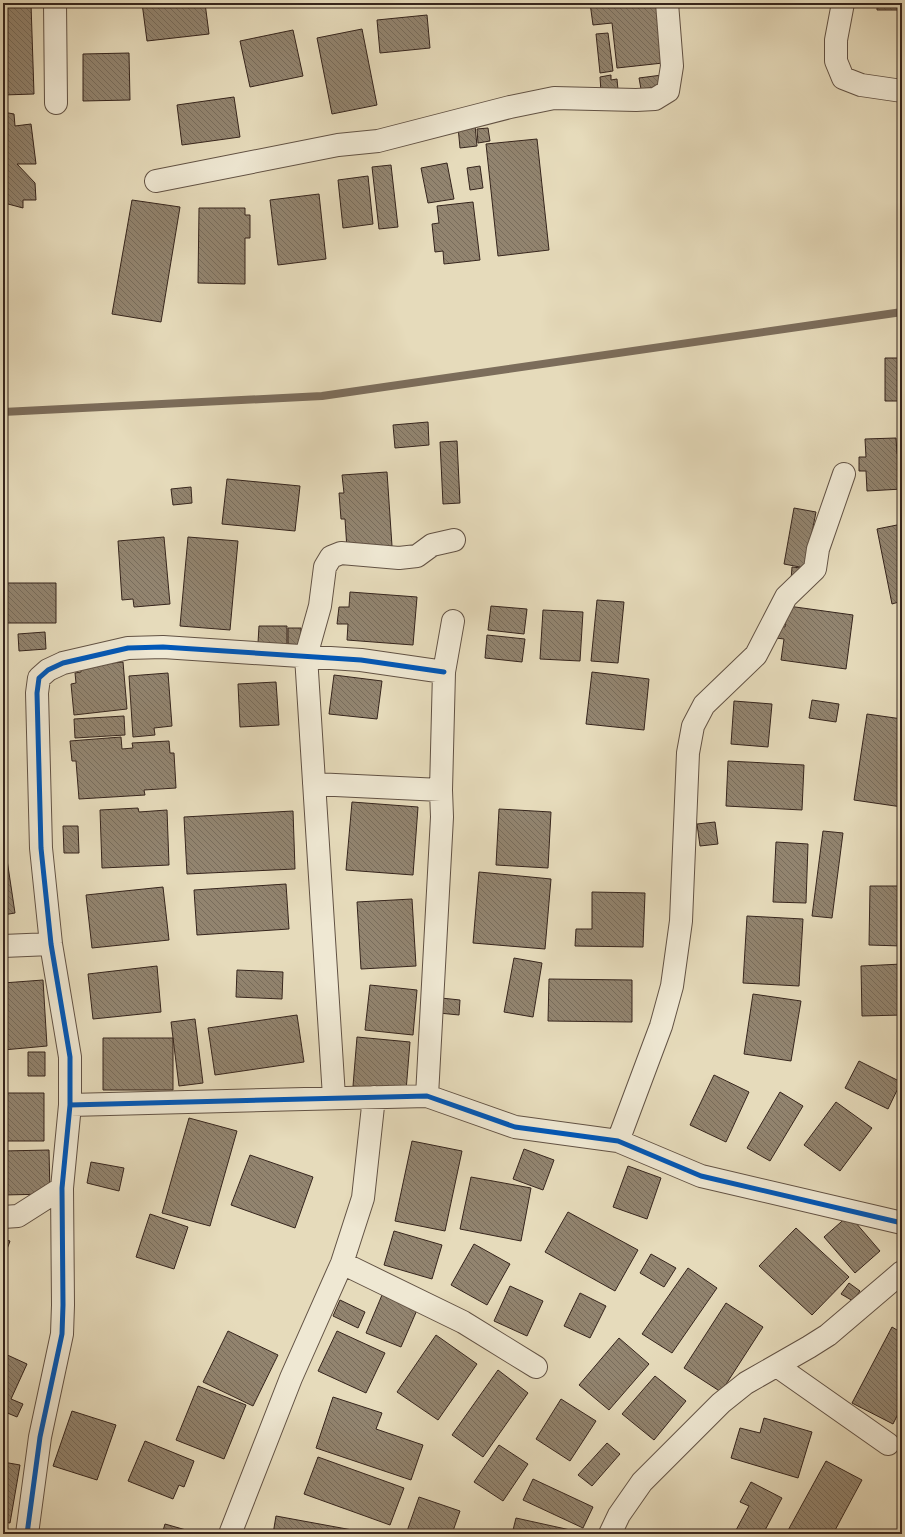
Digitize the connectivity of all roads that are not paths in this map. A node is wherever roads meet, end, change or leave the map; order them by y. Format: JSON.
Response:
{"nodes":[{"id":1,"x":55,"y":3,"type":"edge"},
{"id":2,"x":667,"y":3,"type":"edge"},
{"id":3,"x":843,"y":3,"type":"edge"},
{"id":4,"x":902,"y":91,"type":"edge"},
{"id":5,"x":56,"y":103,"type":"dead end"},
{"id":6,"x":156,"y":180,"type":"dead end"},
{"id":7,"x":844,"y":474,"type":"dead end"},
{"id":8,"x":454,"y":540,"type":"dead end"},
{"id":9,"x":452,"y":621,"type":"dead end"},
{"id":10,"x":306,"y":656,"type":"junction"},
{"id":11,"x":444,"y":672,"type":"junction"},
{"id":12,"x":314,"y":784,"type":"junction"},
{"id":13,"x":441,"y":790,"type":"junction"},
{"id":14,"x":51,"y":944,"type":"junction"},
{"id":15,"x":3,"y":946,"type":"edge"},
{"id":16,"x":427,"y":1096,"type":"junction"},
{"id":17,"x":334,"y":1097,"type":"junction"},
{"id":18,"x":374,"y":1097,"type":"junction"},
{"id":19,"x":70,"y":1105,"type":"junction"},
{"id":20,"x":618,"y":1141,"type":"junction"},
{"id":21,"x":62,"y":1188,"type":"junction"},
{"id":22,"x":3,"y":1217,"type":"edge"},
{"id":23,"x":902,"y":1223,"type":"edge"},
{"id":24,"x":342,"y":1263,"type":"junction"},
{"id":25,"x":902,"y":1272,"type":"edge"},
{"id":26,"x":777,"y":1366,"type":"junction"},
{"id":27,"x":536,"y":1368,"type":"dead end"},
{"id":28,"x":888,"y":1444,"type":"dead end"},
{"id":29,"x":27,"y":1534,"type":"edge"},
{"id":30,"x":230,"y":1534,"type":"edge"},
{"id":31,"x":610,"y":1534,"type":"edge"}],
"edges":[{"from":1,"to":5,"type":"street"},
{"from":2,"to":6,"type":"street"},
{"from":3,"to":4,"type":"street"},
{"from":7,"to":20,"type":"street"},
{"from":8,"to":10,"type":"street"},
{"from":9,"to":11,"type":"street"},
{"from":10,"to":11,"type":"street"},
{"from":10,"to":12,"type":"street"},
{"from":10,"to":14,"type":"street"},
{"from":11,"to":13,"type":"street"},
{"from":12,"to":13,"type":"street"},
{"from":12,"to":17,"type":"street"},
{"from":13,"to":16,"type":"street"},
{"from":14,"to":15,"type":"street"},
{"from":14,"to":19,"type":"street"},
{"from":16,"to":18,"type":"street"},
{"from":16,"to":20,"type":"street"},
{"from":17,"to":18,"type":"street"},
{"from":17,"to":19,"type":"street"},
{"from":18,"to":24,"type":"street"},
{"from":19,"to":21,"type":"street"},
{"from":20,"to":23,"type":"street"},
{"from":21,"to":22,"type":"street"},
{"from":21,"to":29,"type":"street"},
{"from":24,"to":27,"type":"street"},
{"from":24,"to":30,"type":"street"},
{"from":25,"to":26,"type":"street"},
{"from":26,"to":28,"type":"street"},
{"from":26,"to":31,"type":"street"}]}
